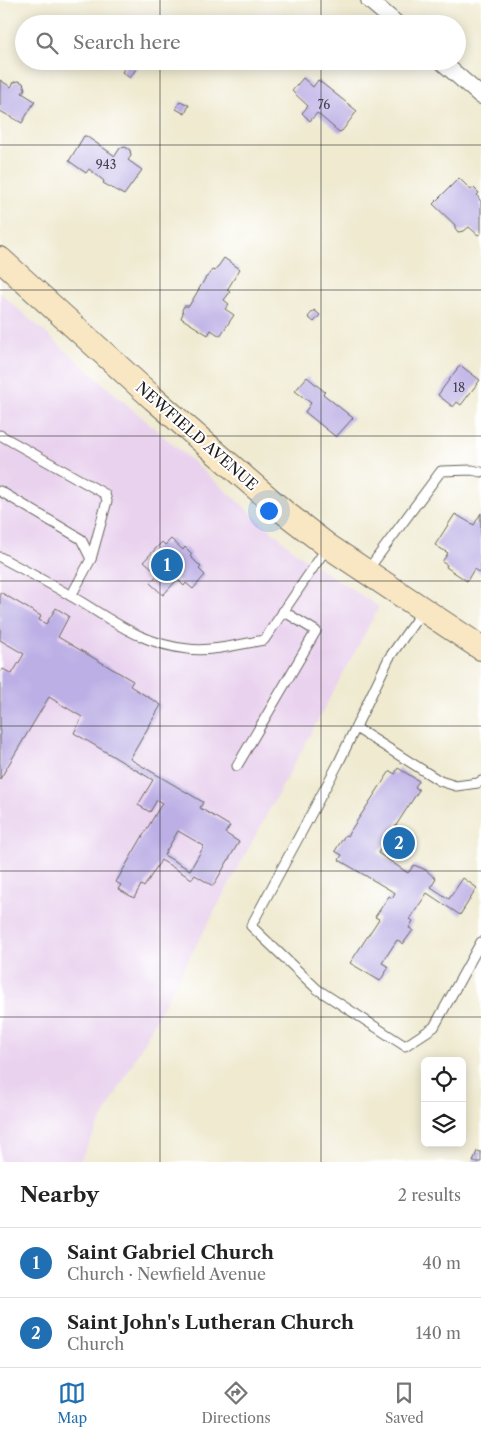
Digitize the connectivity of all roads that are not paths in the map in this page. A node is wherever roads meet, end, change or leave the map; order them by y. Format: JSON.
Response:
{"nodes":[{"id":1,"x":369,"y":0,"type":"edge"},
{"id":2,"x":386,"y":15,"type":"edge"},
{"id":3,"x":451,"y":70,"type":"edge"},
{"id":4,"x":481,"y":96,"type":"edge"},
{"id":5,"x":1,"y":263,"type":"edge"},
{"id":6,"x":0,"y":435,"type":"edge"},
{"id":7,"x":481,"y":472,"type":"edge"},
{"id":8,"x":0,"y":491,"type":"edge"},
{"id":9,"x":328,"y":546,"type":"junction"},
{"id":10,"x":0,"y":557,"type":"edge"},
{"id":11,"x":90,"y":559,"type":"junction"},
{"id":12,"x":366,"y":572,"type":"junction"},
{"id":13,"x":71,"y":596,"type":"junction"},
{"id":14,"x":423,"y":610,"type":"junction"},
{"id":15,"x":283,"y":611,"type":"junction"},
{"id":16,"x":481,"y":648,"type":"edge"},
{"id":17,"x":356,"y":728,"type":"junction"},
{"id":18,"x":237,"y":766,"type":"dead end"},
{"id":19,"x":481,"y":781,"type":"edge"},
{"id":20,"x":481,"y":942,"type":"edge"}],
"edges":[{"from":1,"to":2,"type":"street"},
{"from":3,"to":4,"type":"street"},
{"from":5,"to":9,"type":"main road","name":"NEWFIELD AVENUE"},
{"from":6,"to":11,"type":"lane"},
{"from":7,"to":12,"type":"lane"},
{"from":8,"to":11,"type":"lane"},
{"from":9,"to":12,"type":"main road","name":"NEWFIELD AVENUE"},
{"from":9,"to":15,"type":"lane"},
{"from":10,"to":13,"type":"lane"},
{"from":11,"to":13,"type":"lane"},
{"from":12,"to":14,"type":"main road","name":"NEWFIELD AVENUE"},
{"from":13,"to":15,"type":"lane"},
{"from":14,"to":16,"type":"main road","name":"NEWFIELD AVENUE"},
{"from":14,"to":17,"type":"lane"},
{"from":15,"to":18,"type":"lane"},
{"from":17,"to":19,"type":"lane"},
{"from":17,"to":20,"type":"lane"}]}
